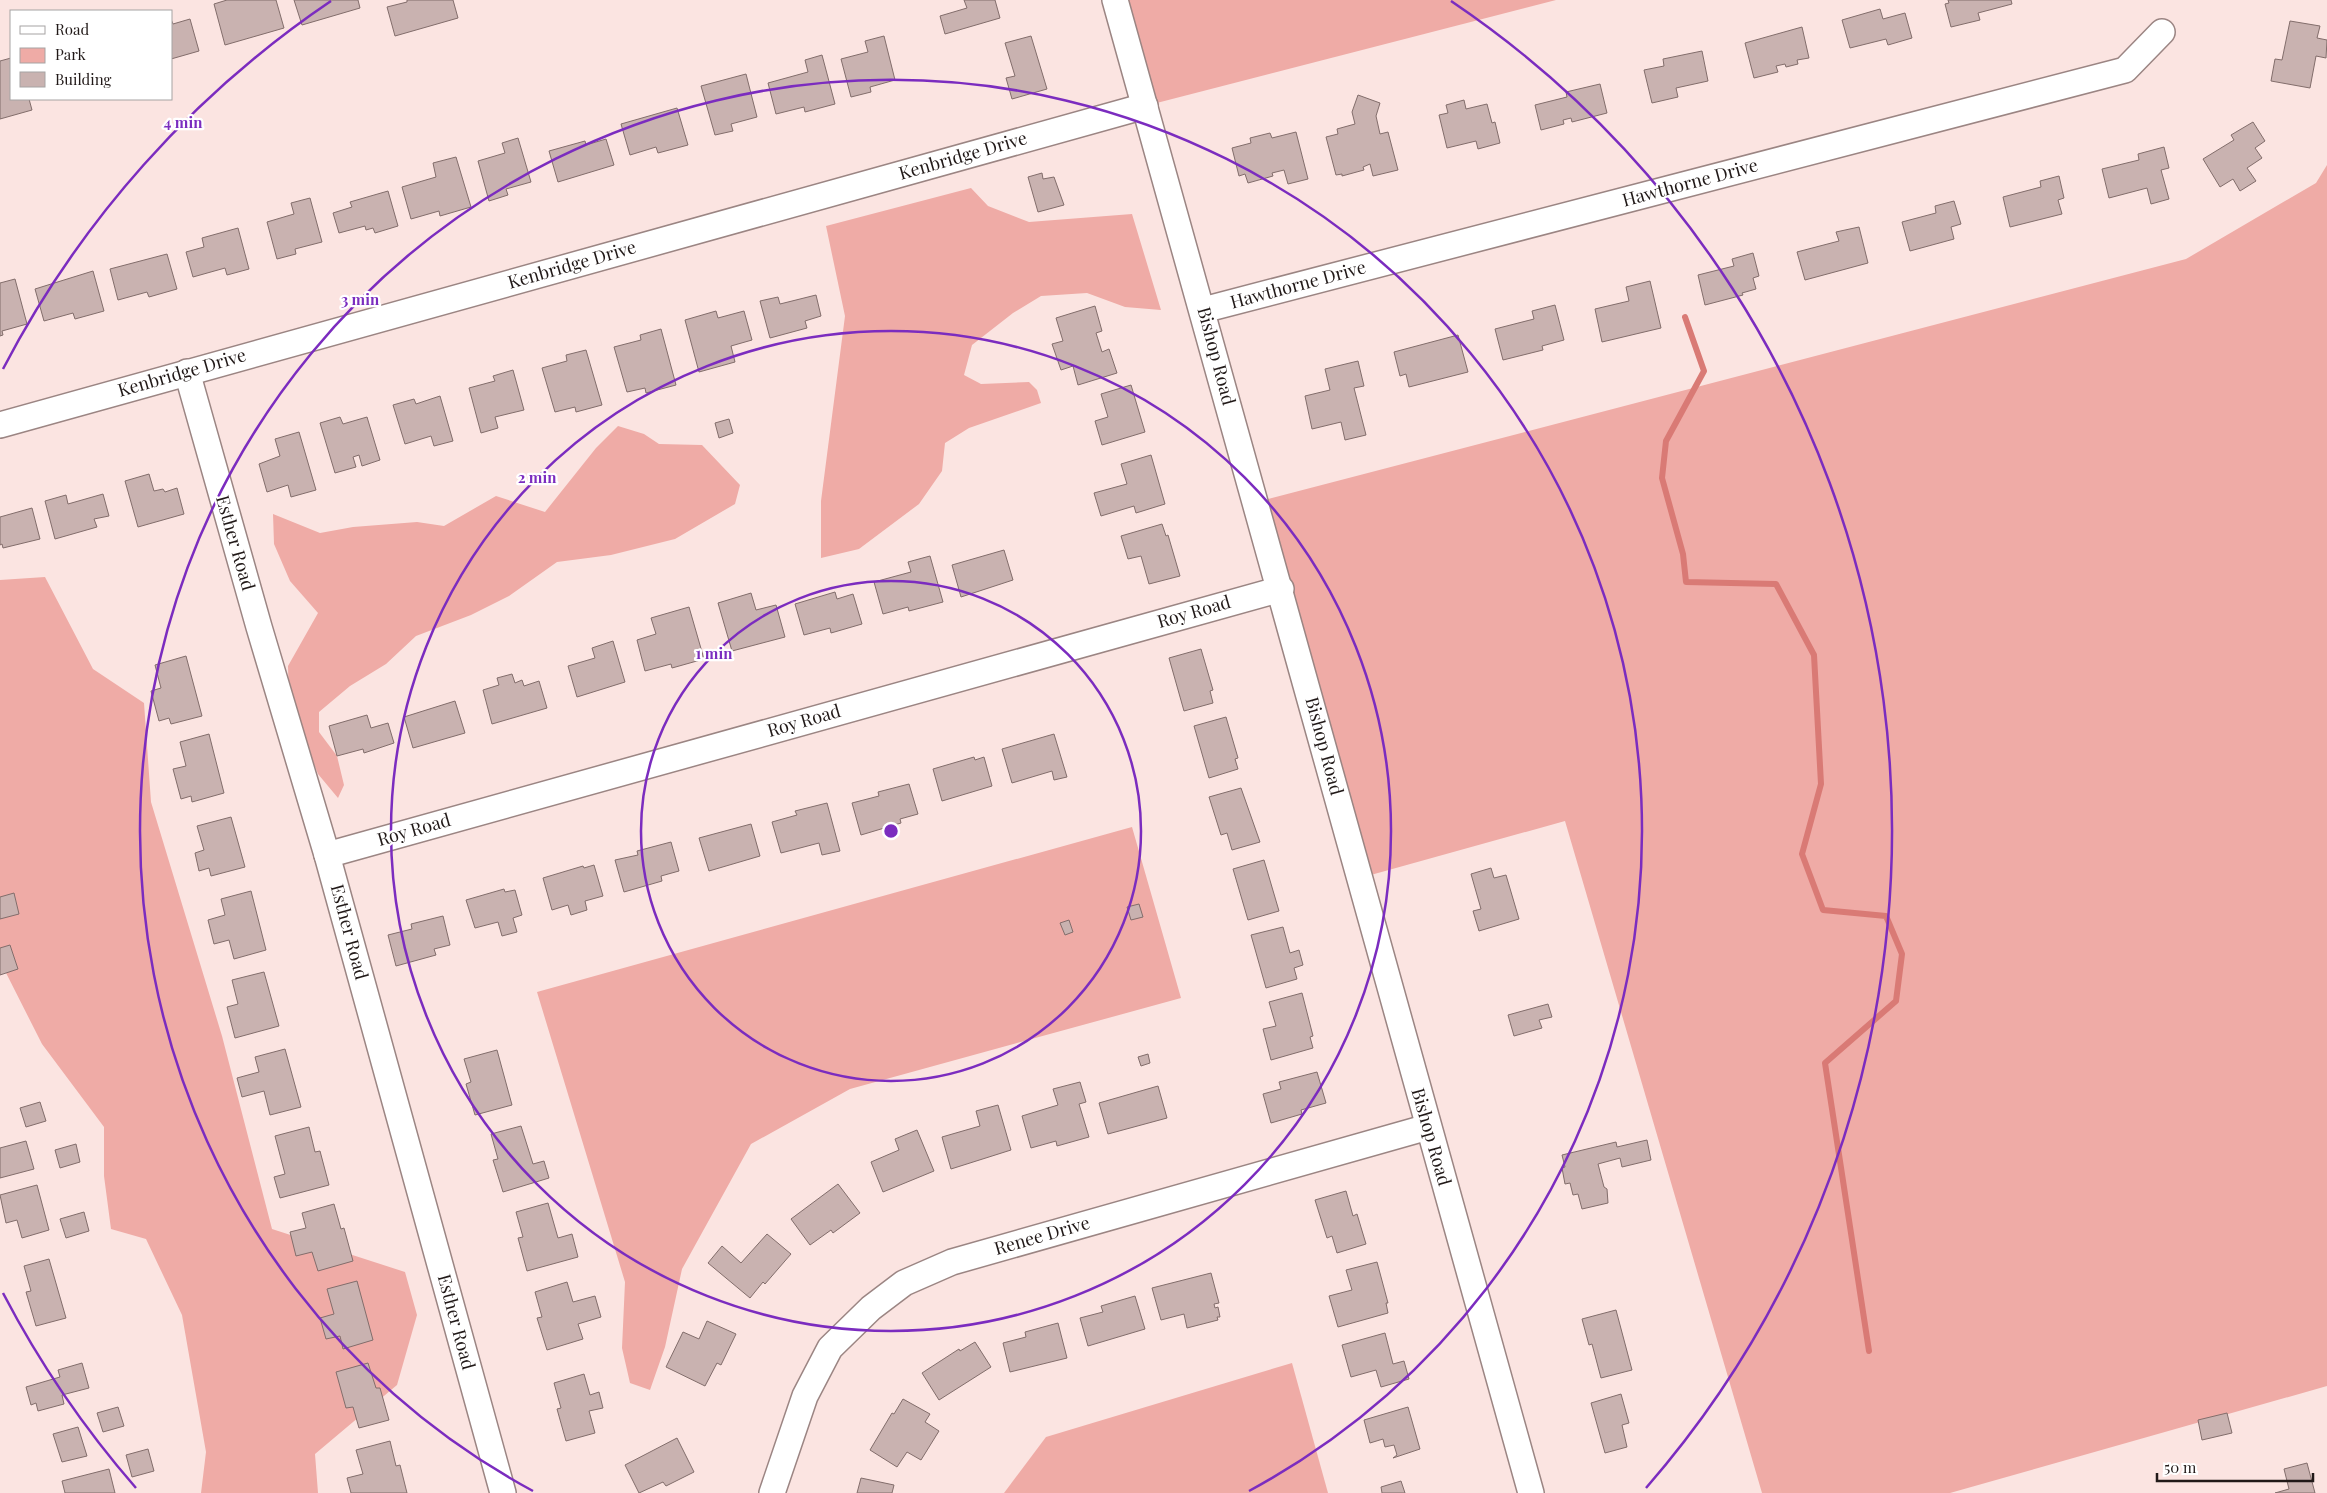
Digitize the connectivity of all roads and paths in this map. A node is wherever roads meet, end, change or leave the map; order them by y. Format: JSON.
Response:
{"nodes":[{"id":1,"x":1116,"y":0,"type":"edge"},
{"id":2,"x":2162,"y":32,"type":"dead end"},
{"id":3,"x":1145,"y":106,"type":"junction"},
{"id":4,"x":1204,"y":310,"type":"junction"},
{"id":5,"x":188,"y":372,"type":"junction"},
{"id":6,"x":0,"y":424,"type":"edge"},
{"id":7,"x":1281,"y":589,"type":"junction"},
{"id":8,"x":328,"y":856,"type":"junction"},
{"id":9,"x":1428,"y":1127,"type":"junction"},
{"id":10,"x":503,"y":1493,"type":"edge"},
{"id":11,"x":772,"y":1493,"type":"edge"},
{"id":12,"x":1532,"y":1493,"type":"edge"}],
"edges":[{"from":1,"to":3,"type":"street","name":"Bishop Road"},
{"from":2,"to":4,"type":"street","name":"Hawthorne Drive"},
{"from":3,"to":4,"type":"street","name":"Bishop Road"},
{"from":3,"to":5,"type":"street","name":"Kenbridge Drive"},
{"from":4,"to":7,"type":"street","name":"Bishop Road"},
{"from":5,"to":6,"type":"street","name":"Kenbridge Drive"},
{"from":5,"to":8,"type":"street","name":"Esther Road"},
{"from":7,"to":8,"type":"street","name":"Roy Road"},
{"from":7,"to":9,"type":"street","name":"Bishop Road"},
{"from":8,"to":10,"type":"street","name":"Esther Road"},
{"from":9,"to":11,"type":"street","name":"Renee Drive"},
{"from":9,"to":12,"type":"street","name":"Bishop Road"}]}
